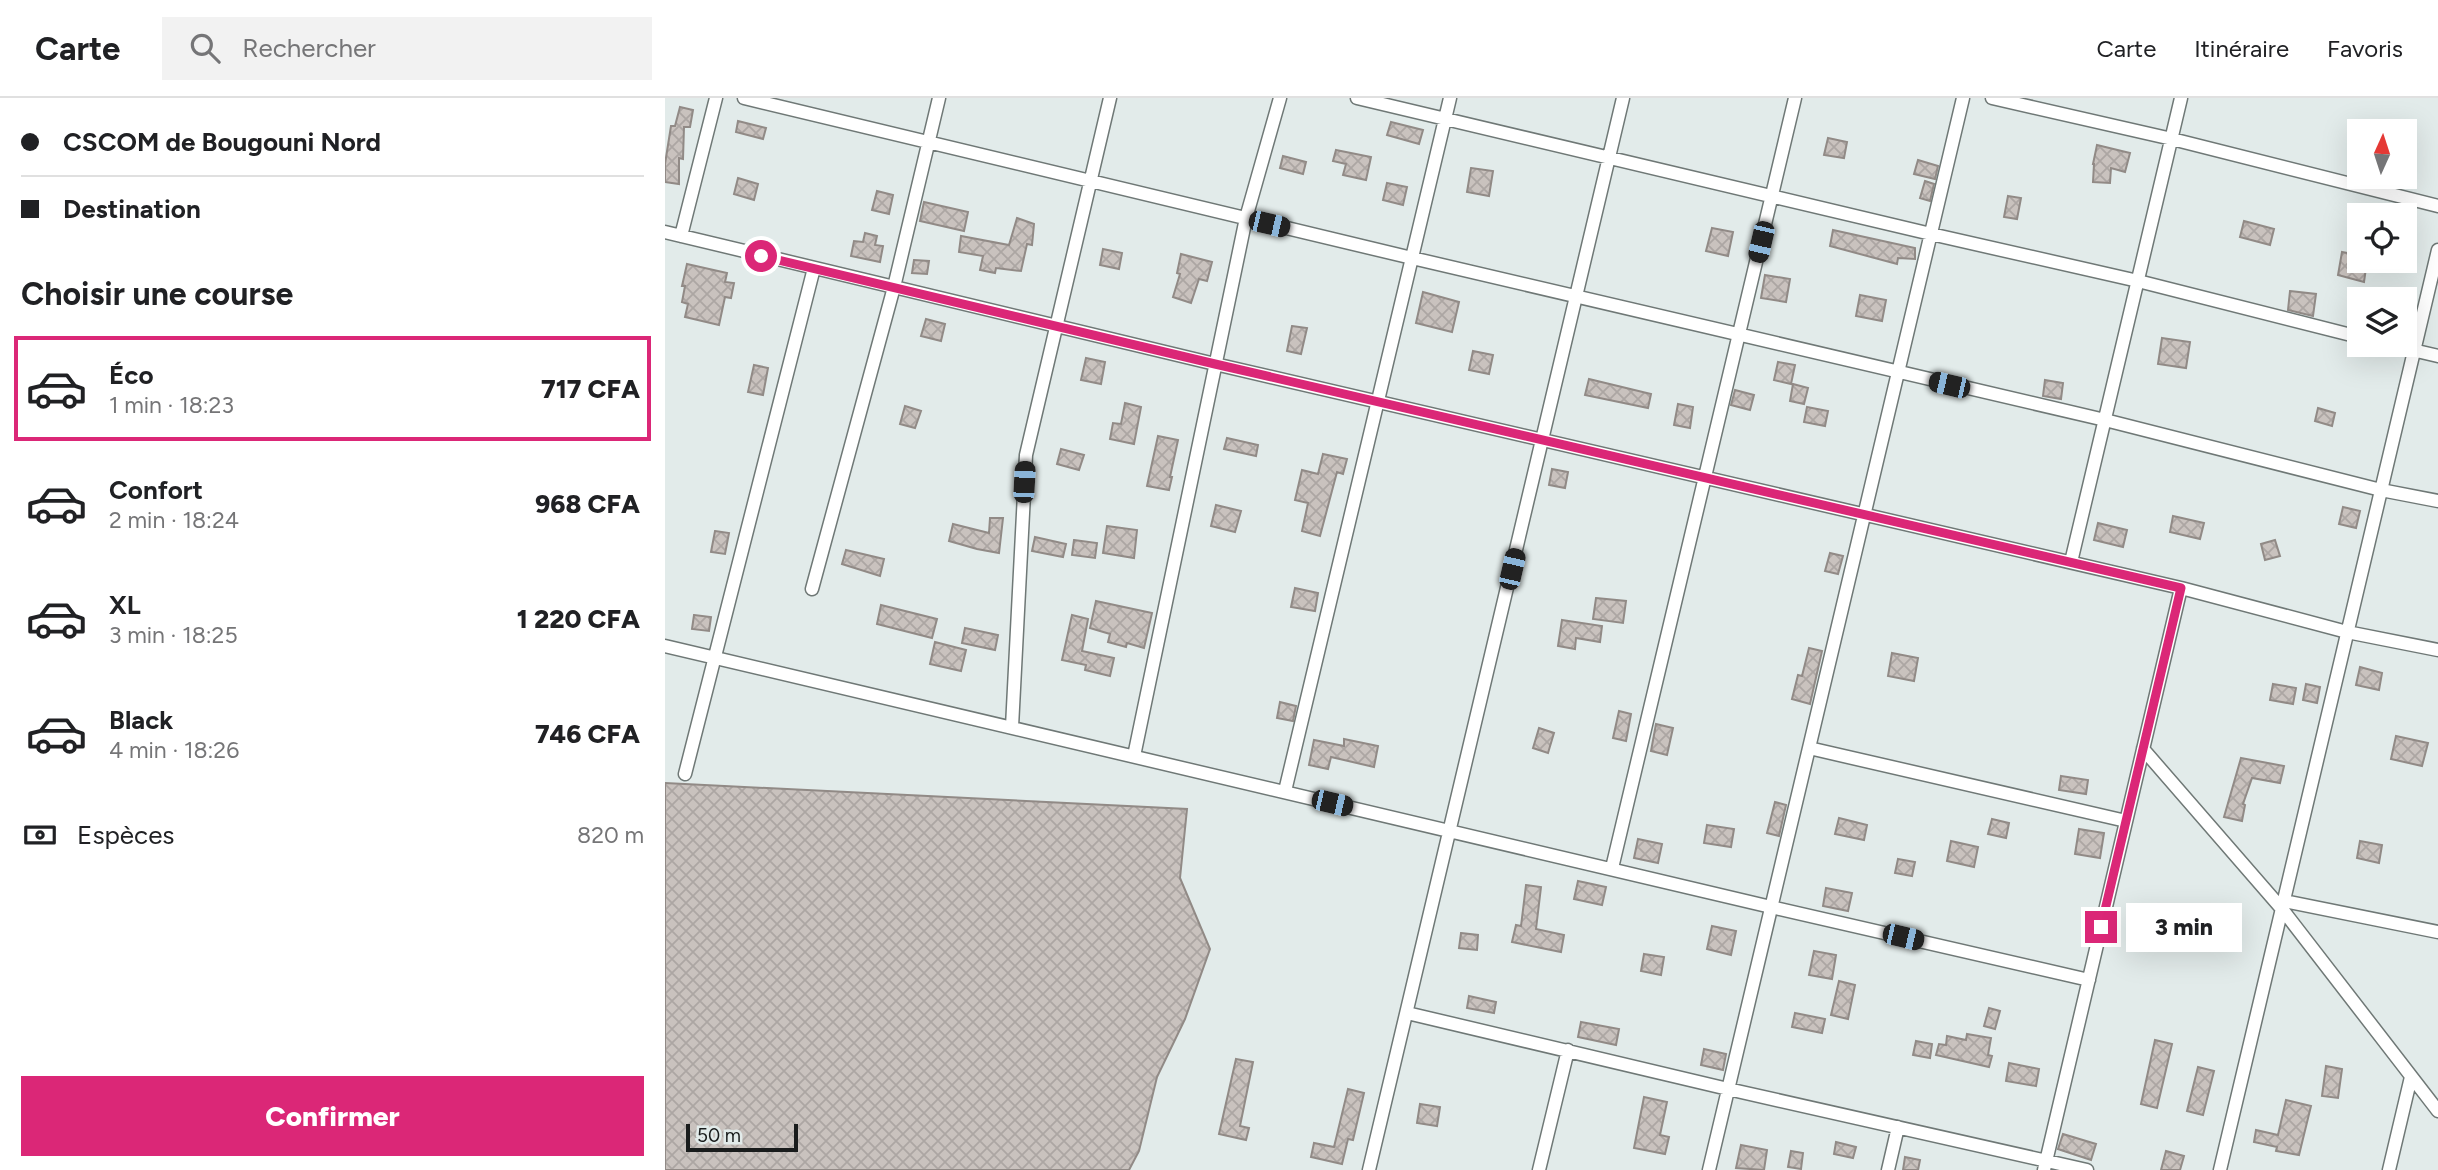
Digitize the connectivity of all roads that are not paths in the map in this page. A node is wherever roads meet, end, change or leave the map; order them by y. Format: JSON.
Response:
{"nodes":[{"id":1,"x":716,"y":98,"type":"edge"},
{"id":2,"x":744,"y":98,"type":"edge"},
{"id":3,"x":939,"y":98,"type":"edge"},
{"id":4,"x":1110,"y":98,"type":"edge"},
{"id":5,"x":1280,"y":98,"type":"edge"},
{"id":6,"x":1357,"y":98,"type":"edge"},
{"id":7,"x":1450,"y":98,"type":"edge"},
{"id":8,"x":1623,"y":98,"type":"edge"},
{"id":9,"x":1795,"y":98,"type":"edge"},
{"id":10,"x":1963,"y":98,"type":"edge"},
{"id":11,"x":1992,"y":98,"type":"edge"},
{"id":12,"x":2181,"y":98,"type":"edge"},
{"id":13,"x":1445,"y":118,"type":"junction"},
{"id":14,"x":2172,"y":139,"type":"junction"},
{"id":15,"x":928,"y":144,"type":"junction"},
{"id":16,"x":1609,"y":157,"type":"junction"},
{"id":17,"x":1090,"y":182,"type":"junction"},
{"id":18,"x":1772,"y":195,"type":"junction"},
{"id":19,"x":2438,"y":205,"type":"edge"},
{"id":20,"x":1246,"y":218,"type":"junction"},
{"id":21,"x":665,"y":232,"type":"edge"},
{"id":22,"x":1931,"y":234,"type":"junction"},
{"id":23,"x":681,"y":236,"type":"junction"},
{"id":24,"x":2438,"y":250,"type":"edge"},
{"id":25,"x":1412,"y":258,"type":"junction"},
{"id":26,"x":814,"y":268,"type":"junction"},
{"id":27,"x":2138,"y":281,"type":"junction"},
{"id":28,"x":894,"y":287,"type":"junction"},
{"id":29,"x":1576,"y":296,"type":"junction"},
{"id":30,"x":1056,"y":325,"type":"junction"},
{"id":31,"x":1739,"y":334,"type":"junction"},
{"id":32,"x":2347,"y":334,"type":"edge"},
{"id":33,"x":2417,"y":338,"type":"edge"},
{"id":34,"x":2417,"y":352,"type":"edge"},
{"id":35,"x":2438,"y":356,"type":"edge"},
{"id":36,"x":2413,"y":357,"type":"edge"},
{"id":37,"x":1215,"y":364,"type":"junction"},
{"id":38,"x":1898,"y":373,"type":"junction"},
{"id":39,"x":1378,"y":401,"type":"junction"},
{"id":40,"x":2105,"y":420,"type":"junction"},
{"id":41,"x":1543,"y":439,"type":"junction"},
{"id":42,"x":1705,"y":477,"type":"junction"},
{"id":43,"x":2381,"y":489,"type":"junction"},
{"id":44,"x":2438,"y":501,"type":"edge"},
{"id":45,"x":1864,"y":516,"type":"junction"},
{"id":46,"x":2071,"y":562,"type":"junction"},
{"id":47,"x":2181,"y":588,"type":"junction"},
{"id":48,"x":811,"y":589,"type":"dead end"},
{"id":49,"x":2347,"y":632,"type":"junction"},
{"id":50,"x":665,"y":646,"type":"edge"},
{"id":51,"x":2438,"y":650,"type":"edge"},
{"id":52,"x":713,"y":657,"type":"junction"},
{"id":53,"x":1012,"y":727,"type":"junction"},
{"id":54,"x":1809,"y":748,"type":"junction"},
{"id":55,"x":2143,"y":749,"type":"junction"},
{"id":56,"x":1134,"y":756,"type":"junction"},
{"id":57,"x":685,"y":774,"type":"dead end"},
{"id":58,"x":1285,"y":792,"type":"junction"},
{"id":59,"x":2126,"y":821,"type":"junction"},
{"id":60,"x":1450,"y":830,"type":"junction"},
{"id":61,"x":1612,"y":868,"type":"junction"},
{"id":62,"x":2283,"y":905,"type":"junction"},
{"id":63,"x":1771,"y":907,"type":"junction"},
{"id":64,"x":2438,"y":932,"type":"edge"},
{"id":65,"x":2089,"y":980,"type":"junction"},
{"id":66,"x":1406,"y":1013,"type":"junction"},
{"id":67,"x":1568,"y":1050,"type":"junction"},
{"id":68,"x":2411,"y":1077,"type":"junction"},
{"id":69,"x":1728,"y":1089,"type":"junction"},
{"id":70,"x":2438,"y":1111,"type":"edge"},
{"id":71,"x":1898,"y":1126,"type":"junction"},
{"id":72,"x":2045,"y":1165,"type":"edge"},
{"id":73,"x":1369,"y":1170,"type":"edge"},
{"id":74,"x":1539,"y":1170,"type":"edge"},
{"id":75,"x":1709,"y":1170,"type":"edge"},
{"id":76,"x":1888,"y":1170,"type":"edge"},
{"id":77,"x":2087,"y":1170,"type":"edge"},
{"id":78,"x":2220,"y":1170,"type":"edge"},
{"id":79,"x":2389,"y":1170,"type":"edge"}],
"edges":[{"from":1,"to":23,"type":"street"},
{"from":2,"to":15,"type":"street"},
{"from":3,"to":15,"type":"street"},
{"from":4,"to":17,"type":"street"},
{"from":5,"to":20,"type":"street"},
{"from":6,"to":13,"type":"street"},
{"from":7,"to":13,"type":"street"},
{"from":8,"to":16,"type":"street"},
{"from":9,"to":18,"type":"street"},
{"from":10,"to":22,"type":"street"},
{"from":11,"to":14,"type":"street"},
{"from":12,"to":14,"type":"street"},
{"from":13,"to":16,"type":"street"},
{"from":13,"to":25,"type":"street"},
{"from":14,"to":19,"type":"street"},
{"from":14,"to":27,"type":"street"},
{"from":15,"to":17,"type":"street"},
{"from":15,"to":28,"type":"street"},
{"from":16,"to":18,"type":"street"},
{"from":16,"to":29,"type":"street"},
{"from":17,"to":20,"type":"street"},
{"from":17,"to":30,"type":"street"},
{"from":18,"to":22,"type":"street"},
{"from":18,"to":31,"type":"street"},
{"from":20,"to":25,"type":"street"},
{"from":20,"to":37,"type":"street"},
{"from":21,"to":23,"type":"street"},
{"from":22,"to":27,"type":"street"},
{"from":22,"to":38,"type":"street"},
{"from":23,"to":26,"type":"street"},
{"from":24,"to":33,"type":"street"},
{"from":25,"to":29,"type":"street"},
{"from":25,"to":39,"type":"street"},
{"from":26,"to":28,"type":"street"},
{"from":26,"to":52,"type":"street"},
{"from":27,"to":32,"type":"street"},
{"from":27,"to":40,"type":"street"},
{"from":28,"to":30,"type":"street"},
{"from":28,"to":48,"type":"street"},
{"from":29,"to":31,"type":"street"},
{"from":29,"to":41,"type":"street"},
{"from":30,"to":37,"type":"street"},
{"from":30,"to":53,"type":"street"},
{"from":31,"to":38,"type":"street"},
{"from":31,"to":42,"type":"street"},
{"from":34,"to":35,"type":"street"},
{"from":36,"to":43,"type":"street"},
{"from":37,"to":39,"type":"street"},
{"from":37,"to":56,"type":"street"},
{"from":38,"to":40,"type":"street"},
{"from":38,"to":45,"type":"street"},
{"from":39,"to":41,"type":"street"},
{"from":39,"to":58,"type":"street"},
{"from":40,"to":43,"type":"street"},
{"from":40,"to":46,"type":"street"},
{"from":41,"to":42,"type":"street"},
{"from":41,"to":60,"type":"street"},
{"from":42,"to":45,"type":"street"},
{"from":42,"to":61,"type":"street"},
{"from":43,"to":44,"type":"street"},
{"from":43,"to":49,"type":"street"},
{"from":45,"to":46,"type":"street"},
{"from":45,"to":54,"type":"street"},
{"from":46,"to":47,"type":"street"},
{"from":47,"to":49,"type":"street"},
{"from":47,"to":55,"type":"street"},
{"from":49,"to":51,"type":"street"},
{"from":49,"to":62,"type":"street"},
{"from":50,"to":52,"type":"street"},
{"from":52,"to":53,"type":"street"},
{"from":52,"to":57,"type":"street"},
{"from":53,"to":56,"type":"street"},
{"from":54,"to":59,"type":"street"},
{"from":54,"to":63,"type":"street"},
{"from":55,"to":59,"type":"street"},
{"from":55,"to":62,"type":"street"},
{"from":56,"to":58,"type":"street"},
{"from":58,"to":60,"type":"street"},
{"from":59,"to":65,"type":"street"},
{"from":60,"to":61,"type":"street"},
{"from":60,"to":66,"type":"street"},
{"from":61,"to":63,"type":"street"},
{"from":62,"to":64,"type":"street"},
{"from":62,"to":68,"type":"street"},
{"from":62,"to":78,"type":"street"},
{"from":63,"to":65,"type":"street"},
{"from":63,"to":69,"type":"street"},
{"from":65,"to":72,"type":"street"},
{"from":66,"to":67,"type":"street"},
{"from":66,"to":73,"type":"street"},
{"from":67,"to":69,"type":"street"},
{"from":67,"to":74,"type":"street"},
{"from":68,"to":70,"type":"street"},
{"from":68,"to":79,"type":"street"},
{"from":69,"to":71,"type":"street"},
{"from":69,"to":75,"type":"street"},
{"from":71,"to":72,"type":"street"},
{"from":71,"to":76,"type":"street"},
{"from":72,"to":77,"type":"street"}]}
